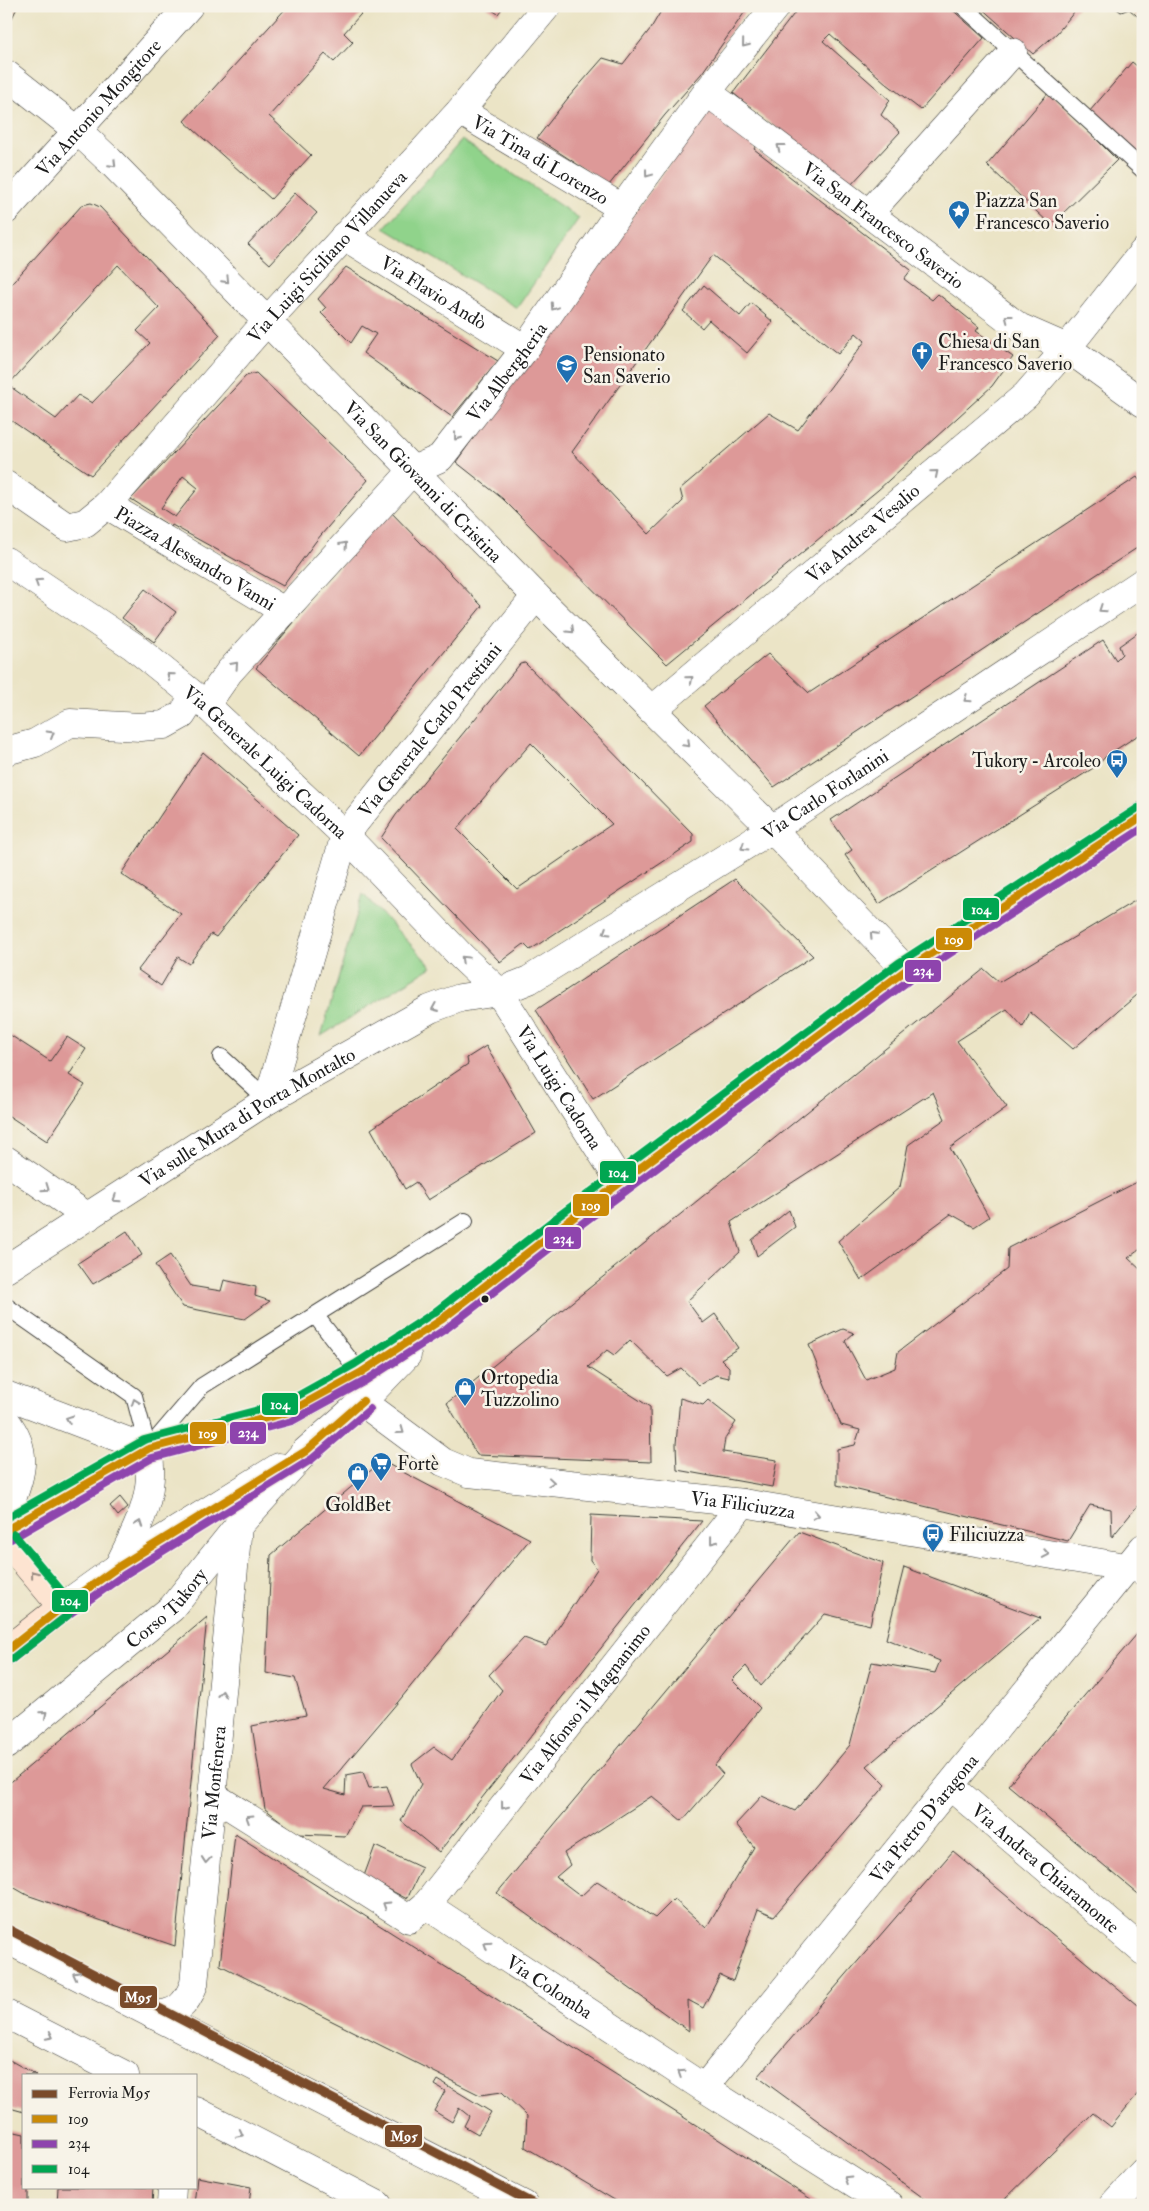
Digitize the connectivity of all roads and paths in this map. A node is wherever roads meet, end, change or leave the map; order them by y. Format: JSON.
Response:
{"nodes":[{"id":1,"x":189,"y":6,"type":"edge"},
{"id":2,"x":547,"y":6,"type":"edge"},
{"id":3,"x":776,"y":6,"type":"edge"},
{"id":4,"x":963,"y":6,"type":"edge"},
{"id":5,"x":1013,"y":52,"type":"junction"},
{"id":6,"x":6,"y":74,"type":"edge"},
{"id":7,"x":707,"y":92,"type":"junction"},
{"id":8,"x":460,"y":111,"type":"junction"},
{"id":9,"x":78,"y":130,"type":"junction"},
{"id":10,"x":1143,"y":170,"type":"edge"},
{"id":11,"x":622,"y":208,"type":"junction"},
{"id":12,"x":6,"y":210,"type":"edge"},
{"id":13,"x":868,"y":214,"type":"junction"},
{"id":14,"x":344,"y":236,"type":"junction"},
{"id":15,"x":1143,"y":252,"type":"edge"},
{"id":16,"x":266,"y":322,"type":"junction"},
{"id":17,"x":1067,"y":348,"type":"junction"},
{"id":18,"x":525,"y":349,"type":"junction"},
{"id":19,"x":1143,"y":403,"type":"edge"},
{"id":20,"x":412,"y":470,"type":"junction"},
{"id":21,"x":6,"y":486,"type":"edge"},
{"id":22,"x":106,"y":505,"type":"junction"},
{"id":23,"x":6,"y":561,"type":"edge"},
{"id":24,"x":1143,"y":582,"type":"edge"},
{"id":25,"x":536,"y":596,"type":"junction"},
{"id":26,"x":284,"y":611,"type":"junction"},
{"id":27,"x":200,"y":700,"type":"junction"},
{"id":28,"x":652,"y":710,"type":"junction"},
{"id":29,"x":6,"y":751,"type":"edge"},
{"id":30,"x":1143,"y":816,"type":"edge"},
{"id":31,"x":772,"y":829,"type":"junction"},
{"id":32,"x":345,"y":836,"type":"junction"},
{"id":33,"x":906,"y":970,"type":"junction"},
{"id":34,"x":499,"y":992,"type":"junction"},
{"id":35,"x":221,"y":1058,"type":"dead end"},
{"id":36,"x":268,"y":1100,"type":"junction"},
{"id":37,"x":6,"y":1160,"type":"edge"},
{"id":38,"x":620,"y":1183,"type":"junction"},
{"id":39,"x":88,"y":1217,"type":"junction"},
{"id":40,"x":465,"y":1221,"type":"dead end"},
{"id":41,"x":6,"y":1269,"type":"edge"},
{"id":42,"x":6,"y":1306,"type":"edge"},
{"id":43,"x":315,"y":1315,"type":"junction"},
{"id":44,"x":441,"y":1320,"type":"junction"},
{"id":45,"x":360,"y":1373,"type":"junction"},
{"id":46,"x":6,"y":1395,"type":"edge"},
{"id":47,"x":362,"y":1402,"type":"junction"},
{"id":48,"x":6,"y":1421,"type":"edge"},
{"id":49,"x":148,"y":1449,"type":"junction"},
{"id":50,"x":306,"y":1451,"type":"junction"},
{"id":51,"x":744,"y":1503,"type":"junction"},
{"id":52,"x":6,"y":1516,"type":"edge"},
{"id":53,"x":238,"y":1526,"type":"junction"},
{"id":54,"x":6,"y":1530,"type":"edge"},
{"id":55,"x":6,"y":1540,"type":"edge"},
{"id":56,"x":1138,"y":1562,"type":"edge"},
{"id":57,"x":118,"y":1567,"type":"junction"},
{"id":58,"x":62,"y":1607,"type":"junction"},
{"id":59,"x":6,"y":1651,"type":"edge"},
{"id":60,"x":6,"y":1745,"type":"edge"},
{"id":61,"x":950,"y":1786,"type":"junction"},
{"id":62,"x":212,"y":1794,"type":"junction"},
{"id":63,"x":426,"y":1905,"type":"junction"},
{"id":64,"x":6,"y":1939,"type":"edge"},
{"id":65,"x":1143,"y":1951,"type":"edge"},
{"id":66,"x":6,"y":2014,"type":"edge"},
{"id":67,"x":153,"y":2015,"type":"junction"},
{"id":68,"x":123,"y":2074,"type":"edge"},
{"id":69,"x":704,"y":2088,"type":"junction"},
{"id":70,"x":198,"y":2112,"type":"edge"},
{"id":71,"x":1143,"y":2172,"type":"edge"},
{"id":72,"x":172,"y":2188,"type":"edge"},
{"id":73,"x":171,"y":2205,"type":"edge"},
{"id":74,"x":378,"y":2205,"type":"edge"},
{"id":75,"x":524,"y":2205,"type":"edge"},
{"id":76,"x":889,"y":2205,"type":"edge"},
{"id":77,"x":1113,"y":2205,"type":"edge"}],
"edges":[{"from":1,"to":9,"type":"street","name":"Via Antonio Mongitore"},
{"from":2,"to":8,"type":"street","name":"Via Luigi Siciliano Villanueva"},
{"from":3,"to":7,"type":"street","name":"Via Albergheria","one_way":true},
{"from":4,"to":5,"type":"lane"},
{"from":5,"to":10,"type":"lane"},
{"from":5,"to":13,"type":"street"},
{"from":6,"to":9,"type":"street","name":"Via San Giovanni di Cristina"},
{"from":7,"to":11,"type":"street","name":"Via Albergheria","one_way":true},
{"from":13,"to":7,"type":"street","name":"Via San Francesco Saverio","one_way":true},
{"from":8,"to":11,"type":"street","name":"Via Tina di Lorenzo"},
{"from":8,"to":14,"type":"street","name":"Via Luigi Siciliano Villanueva"},
{"from":9,"to":12,"type":"street","name":"Via Antonio Mongitore"},
{"from":9,"to":16,"type":"street","name":"Via San Giovanni di Cristina","one_way":true},
{"from":11,"to":18,"type":"street","name":"Via Albergheria","one_way":true},
{"from":17,"to":13,"type":"street","name":"Via San Francesco Saverio","one_way":true},
{"from":14,"to":16,"type":"street","name":"Via Luigi Siciliano Villanueva"},
{"from":14,"to":18,"type":"street","name":"Via Flavio Andò"},
{"from":15,"to":17,"type":"street","name":"Via Andrea Vesalio"},
{"from":16,"to":20,"type":"street","name":"Via San Giovanni di Cristina"},
{"from":16,"to":22,"type":"street","name":"Via Luigi Siciliano Villanueva"},
{"from":17,"to":19,"type":"street"},
{"from":28,"to":17,"type":"street","name":"Via Andrea Vesalio","one_way":true},
{"from":18,"to":20,"type":"street","name":"Via Albergheria","one_way":true},
{"from":20,"to":25,"type":"street","name":"Via San Giovanni di Cristina"},
{"from":26,"to":20,"type":"street","name":"Via Albergheria","one_way":true},
{"from":21,"to":22,"type":"street","name":"Piazza Alessandro Vanni"},
{"from":22,"to":26,"type":"street","name":"Piazza Alessandro Vanni"},
{"from":27,"to":23,"type":"street","name":"Via Generale Luigi Cadorna","one_way":true},
{"from":24,"to":31,"type":"street","name":"Via Carlo Forlanini","one_way":true},
{"from":25,"to":28,"type":"street","name":"Via San Giovanni di Cristina","one_way":true},
{"from":25,"to":32,"type":"street","name":"Via Generale Carlo Prestiani"},
{"from":27,"to":26,"type":"street","name":"Via Albergheria","one_way":true},
{"from":29,"to":27,"type":"street","name":"Via Albergheria","one_way":true},
{"from":27,"to":32,"type":"street","name":"Via Generale Luigi Cadorna"},
{"from":28,"to":31,"type":"street","name":"Via San Giovanni di Cristina","one_way":true},
{"from":30,"to":33,"type":"street","name":"Corso Tukory"},
{"from":33,"to":31,"type":"street","name":"Via San Giovanni di Cristina","one_way":true},
{"from":31,"to":34,"type":"street","name":"Via Carlo Forlanini","one_way":true},
{"from":34,"to":32,"type":"street","name":"Via Generale Luigi Cadorna","one_way":true},
{"from":32,"to":36,"type":"street","name":"Via Generale Carlo Prestiani"},
{"from":33,"to":38,"type":"street","name":"Corso Tukory"},
{"from":34,"to":36,"type":"street","name":"Via sulle Mura di Porta Montalto","one_way":true},
{"from":34,"to":38,"type":"street","name":"Via Luigi Cadorna"},
{"from":35,"to":36,"type":"lane"},
{"from":36,"to":39,"type":"street","name":"Via sulle Mura di Porta Montalto","one_way":true},
{"from":37,"to":39,"type":"street","one_way":true},
{"from":38,"to":44,"type":"street","name":"Corso Tukory"},
{"from":39,"to":41,"type":"street","name":"Via sulle Mura di Porta Montalto"},
{"from":40,"to":43,"type":"lane"},
{"from":49,"to":42,"type":"lane","one_way":true},
{"from":43,"to":45,"type":"lane"},
{"from":43,"to":49,"type":"lane"},
{"from":44,"to":45,"type":"street","name":"Corso Tukory"},
{"from":44,"to":47,"type":"street","name":"Corso Tukory"},
{"from":45,"to":49,"type":"street","name":"Corso Tukory"},
{"from":49,"to":46,"type":"street","one_way":true},
{"from":47,"to":50,"type":"street","name":"Corso Tukory"},
{"from":47,"to":51,"type":"street","name":"Via Filiciuzza","one_way":true},
{"from":48,"to":52,"type":"street"},
{"from":49,"to":54,"type":"street","name":"Corso Tukory"},
{"from":57,"to":49,"type":"street","one_way":true},
{"from":50,"to":53,"type":"street","name":"Corso Tukory"},
{"from":50,"to":57,"type":"street","name":"Corso Tukory"},
{"from":51,"to":56,"type":"street","name":"Via Filiciuzza","one_way":true},
{"from":51,"to":63,"type":"street","name":"Via Alfonso il Magnanimo","one_way":true},
{"from":60,"to":53,"type":"street","name":"Corso Tukory","one_way":true},
{"from":62,"to":53,"type":"street","name":"Via Monfenera","one_way":true},
{"from":58,"to":55,"type":"main road","one_way":true},
{"from":56,"to":61,"type":"street","name":"Via Pietro D'aragona"},
{"from":57,"to":58,"type":"street","name":"Corso Tukory"},
{"from":58,"to":59,"type":"main road","name":"Corso Tukory"},
{"from":61,"to":65,"type":"street","name":"Via Andrea Chiaramonte"},
{"from":61,"to":69,"type":"street","name":"Via Pietro D'aragona"},
{"from":63,"to":62,"type":"street","one_way":true},
{"from":62,"to":67,"type":"street","name":"Via Monfenera","one_way":true},
{"from":69,"to":63,"type":"street","name":"Via Colomba","one_way":true},
{"from":67,"to":64,"type":"street","one_way":true},
{"from":66,"to":68,"type":"street","one_way":true},
{"from":67,"to":75,"type":"street"},
{"from":76,"to":69,"type":"street","name":"Via Colomba","one_way":true},
{"from":70,"to":74,"type":"street","one_way":true},
{"from":71,"to":77,"type":"street"},
{"from":72,"to":73,"type":"street"}]}
